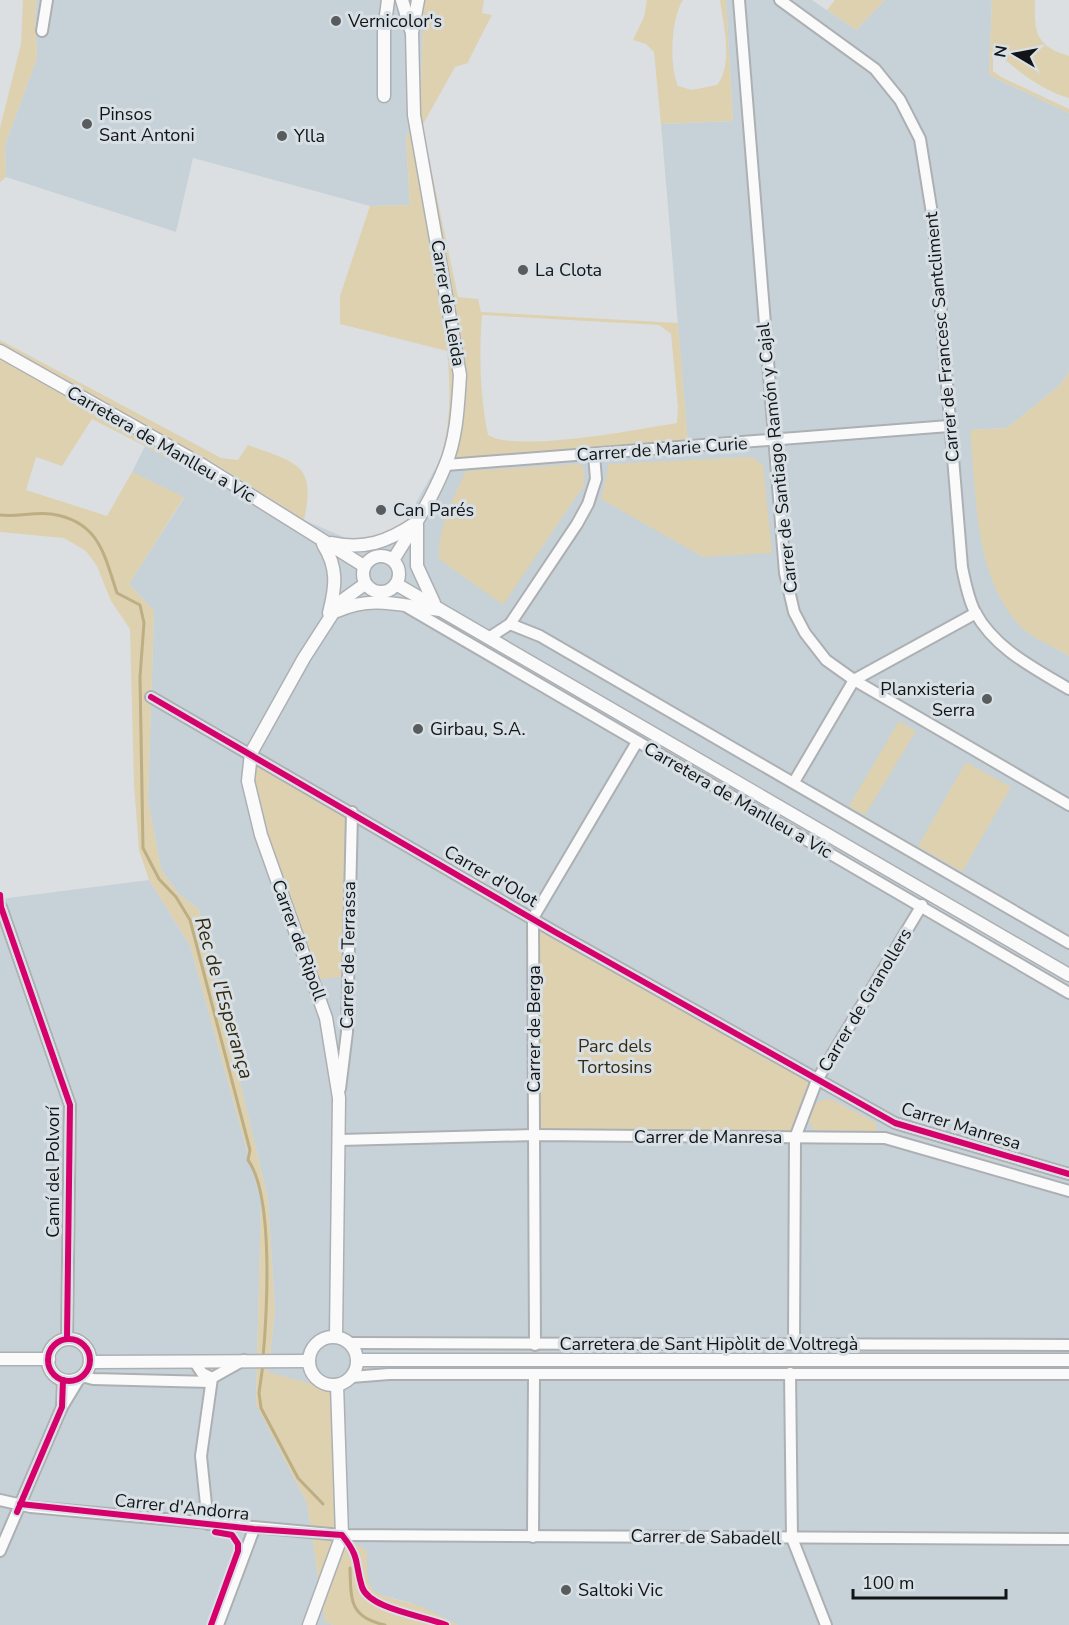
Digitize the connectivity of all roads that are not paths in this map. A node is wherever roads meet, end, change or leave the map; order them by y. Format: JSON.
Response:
{"nodes":[{"id":1,"x":47,"y":0,"type":"edge"},
{"id":2,"x":388,"y":0,"type":"edge"},
{"id":3,"x":402,"y":0,"type":"edge"},
{"id":4,"x":418,"y":0,"type":"edge"},
{"id":5,"x":739,"y":0,"type":"edge"},
{"id":6,"x":780,"y":0,"type":"edge"},
{"id":7,"x":42,"y":31,"type":"dead end"},
{"id":8,"x":412,"y":33,"type":"junction"},
{"id":9,"x":384,"y":96,"type":"dead end"},
{"id":10,"x":0,"y":351,"type":"edge"},
{"id":11,"x":949,"y":426,"type":"junction"},
{"id":12,"x":772,"y":441,"type":"junction"},
{"id":13,"x":594,"y":455,"type":"junction"},
{"id":14,"x":446,"y":465,"type":"junction"},
{"id":15,"x":417,"y":522,"type":"junction"},
{"id":16,"x":321,"y":540,"type":"junction"},
{"id":17,"x":393,"y":560,"type":"junction"},
{"id":18,"x":364,"y":566,"type":"junction"},
{"id":19,"x":365,"y":584,"type":"junction"},
{"id":20,"x":396,"y":584,"type":"junction"},
{"id":21,"x":407,"y":607,"type":"junction"},
{"id":22,"x":439,"y":608,"type":"junction"},
{"id":23,"x":976,"y":613,"type":"junction"},
{"id":24,"x":330,"y":618,"type":"junction"},
{"id":25,"x":510,"y":624,"type":"junction"},
{"id":26,"x":490,"y":637,"type":"junction"},
{"id":27,"x":854,"y":680,"type":"junction"},
{"id":28,"x":1069,"y":688,"type":"edge"},
{"id":29,"x":151,"y":696,"type":"dead end"},
{"id":30,"x":637,"y":742,"type":"junction"},
{"id":31,"x":251,"y":753,"type":"junction"},
{"id":32,"x":794,"y":783,"type":"junction"},
{"id":33,"x":1069,"y":805,"type":"edge"},
{"id":34,"x":352,"y":812,"type":"junction"},
{"id":35,"x":922,"y":905,"type":"junction"},
{"id":36,"x":1,"y":907,"type":"edge"},
{"id":37,"x":533,"y":918,"type":"junction"},
{"id":38,"x":1069,"y":943,"type":"edge"},
{"id":39,"x":1069,"y":975,"type":"edge"},
{"id":40,"x":1069,"y":993,"type":"edge"},
{"id":41,"x":817,"y":1080,"type":"junction"},
{"id":42,"x":339,"y":1098,"type":"junction"},
{"id":43,"x":534,"y":1135,"type":"junction"},
{"id":44,"x":795,"y":1138,"type":"junction"},
{"id":45,"x":340,"y":1140,"type":"junction"},
{"id":46,"x":1069,"y":1174,"type":"edge"},
{"id":47,"x":1069,"y":1191,"type":"edge"},
{"id":48,"x":336,"y":1336,"type":"junction"},
{"id":49,"x":67,"y":1339,"type":"junction"},
{"id":50,"x":350,"y":1343,"type":"junction"},
{"id":51,"x":794,"y":1344,"type":"junction"},
{"id":52,"x":535,"y":1345,"type":"junction"},
{"id":53,"x":1069,"y":1345,"type":"edge"},
{"id":54,"x":0,"y":1359,"type":"edge"},
{"id":55,"x":49,"y":1359,"type":"junction"},
{"id":56,"x":244,"y":1360,"type":"junction"},
{"id":57,"x":358,"y":1360,"type":"junction"},
{"id":58,"x":1069,"y":1360,"type":"edge"},
{"id":59,"x":194,"y":1361,"type":"junction"},
{"id":60,"x":90,"y":1362,"type":"junction"},
{"id":61,"x":309,"y":1362,"type":"junction"},
{"id":62,"x":790,"y":1373,"type":"junction"},
{"id":63,"x":1069,"y":1374,"type":"edge"},
{"id":64,"x":534,"y":1375,"type":"junction"},
{"id":65,"x":80,"y":1377,"type":"junction"},
{"id":66,"x":351,"y":1377,"type":"junction"},
{"id":67,"x":63,"y":1380,"type":"junction"},
{"id":68,"x":211,"y":1380,"type":"junction"},
{"id":69,"x":337,"y":1385,"type":"junction"},
{"id":70,"x":62,"y":1407,"type":"junction"},
{"id":71,"x":0,"y":1500,"type":"edge"},
{"id":72,"x":20,"y":1504,"type":"junction"},
{"id":73,"x":208,"y":1524,"type":"junction"},
{"id":74,"x":254,"y":1529,"type":"junction"},
{"id":75,"x":342,"y":1536,"type":"junction"},
{"id":76,"x":533,"y":1537,"type":"junction"},
{"id":77,"x":792,"y":1538,"type":"junction"},
{"id":78,"x":1069,"y":1539,"type":"edge"},
{"id":79,"x":0,"y":1551,"type":"edge"},
{"id":80,"x":218,"y":1625,"type":"edge"},
{"id":81,"x":309,"y":1625,"type":"edge"},
{"id":82,"x":826,"y":1625,"type":"edge"}],
"edges":[{"from":1,"to":7,"type":"street"},
{"from":2,"to":9,"type":"street"},
{"from":3,"to":8,"type":"street","name":"Carrer de Lleida"},
{"from":4,"to":8,"type":"street","name":"Carrer de Lleida"},
{"from":5,"to":12,"type":"street","name":"Carrer de Santiago Ramón y Cajal"},
{"from":6,"to":11,"type":"street","name":"Carrer de Francesc Santcliment"},
{"from":8,"to":14,"type":"street","name":"Carrer de Lleida"},
{"from":10,"to":16,"type":"street","name":"Carretera de Manlleu a Vic"},
{"from":11,"to":12,"type":"street","name":"Carrer de Marie Curie"},
{"from":11,"to":23,"type":"street","name":"Carrer de Francesc Santcliment"},
{"from":12,"to":13,"type":"street","name":"Carrer de Marie Curie"},
{"from":12,"to":27,"type":"street","name":"Carrer de Santiago Ramón y Cajal"},
{"from":13,"to":14,"type":"street","name":"Carrer de Marie Curie"},
{"from":13,"to":25,"type":"street"},
{"from":14,"to":15,"type":"street","name":"Carrer de Lleida"},
{"from":15,"to":16,"type":"street","name":"Carretera de Manlleu a Vic"},
{"from":15,"to":17,"type":"street","name":"Carrer de Lleida"},
{"from":15,"to":22,"type":"street"},
{"from":16,"to":18,"type":"street","name":"Carretera de Manlleu a Vic"},
{"from":16,"to":24,"type":"street"},
{"from":17,"to":18,"type":"street"},
{"from":17,"to":20,"type":"street"},
{"from":18,"to":19,"type":"street"},
{"from":19,"to":20,"type":"street"},
{"from":19,"to":24,"type":"street","name":"Carrer de Ripoll"},
{"from":20,"to":22,"type":"street","name":"Carretera de Manlleu a Vic"},
{"from":21,"to":22,"type":"street","name":"Carretera de Manlleu a Vic"},
{"from":21,"to":24,"type":"street","name":"Carretera de Manlleu a Vic"},
{"from":21,"to":30,"type":"street","name":"Carretera de Manlleu a Vic"},
{"from":22,"to":26,"type":"street","name":"Carretera de Manlleu a Vic"},
{"from":23,"to":27,"type":"street"},
{"from":23,"to":28,"type":"street","name":"Carrer de Francesc Santcliment"},
{"from":24,"to":31,"type":"street","name":"Carrer de Ripoll"},
{"from":25,"to":26,"type":"street"},
{"from":25,"to":32,"type":"street"},
{"from":26,"to":39,"type":"street","name":"Carretera de Manlleu a Vic"},
{"from":27,"to":32,"type":"street"},
{"from":27,"to":33,"type":"street","name":"Carrer de Santiago Ramón y Cajal"},
{"from":29,"to":31,"type":"street","name":"Carrer d'Olot"},
{"from":30,"to":35,"type":"street","name":"Carretera de Manlleu a Vic"},
{"from":30,"to":37,"type":"street"},
{"from":31,"to":34,"type":"street","name":"Carrer d'Olot"},
{"from":31,"to":42,"type":"street","name":"Carrer de Ripoll"},
{"from":32,"to":38,"type":"street"},
{"from":34,"to":37,"type":"street","name":"Carrer d'Olot"},
{"from":34,"to":42,"type":"street","name":"Carrer de Terrassa"},
{"from":35,"to":40,"type":"street","name":"Carretera de Manlleu a Vic"},
{"from":35,"to":41,"type":"street","name":"Carrer de Granollers"},
{"from":36,"to":49,"type":"street","name":"Camí del Polvorí"},
{"from":37,"to":41,"type":"street","name":"Carrer d'Olot"},
{"from":37,"to":43,"type":"street","name":"Carrer de Berga"},
{"from":41,"to":44,"type":"street","name":"Carrer de Granollers"},
{"from":41,"to":46,"type":"street","name":"Carrer Manresa"},
{"from":42,"to":45,"type":"street","name":"Carrer de Ripoll"},
{"from":43,"to":44,"type":"street","name":"Carrer de Manresa"},
{"from":43,"to":45,"type":"street","name":"Carrer de Manresa"},
{"from":43,"to":52,"type":"street","name":"Carrer de Berga"},
{"from":44,"to":47,"type":"street","name":"Carrer de Manresa"},
{"from":44,"to":51,"type":"street","name":"Carrer de Granollers"},
{"from":45,"to":48,"type":"street","name":"Carrer de Ripoll"},
{"from":48,"to":50,"type":"street"},
{"from":48,"to":61,"type":"street"},
{"from":49,"to":55,"type":"street"},
{"from":49,"to":60,"type":"street"},
{"from":50,"to":52,"type":"street","name":"Carretera de Sant Hipòlit de Voltregà"},
{"from":50,"to":57,"type":"street"},
{"from":51,"to":52,"type":"street","name":"Carretera de Sant Hipòlit de Voltregà"},
{"from":51,"to":53,"type":"street","name":"Carretera de Sant Hipòlit de Voltregà"},
{"from":54,"to":55,"type":"street"},
{"from":55,"to":67,"type":"street"},
{"from":56,"to":59,"type":"street"},
{"from":56,"to":61,"type":"street"},
{"from":56,"to":68,"type":"street"},
{"from":57,"to":58,"type":"street","name":"Carretera de Sant Hipòlit de Voltregà"},
{"from":57,"to":66,"type":"street"},
{"from":59,"to":60,"type":"street"},
{"from":59,"to":68,"type":"street"},
{"from":60,"to":65,"type":"street"},
{"from":61,"to":69,"type":"street"},
{"from":62,"to":63,"type":"street","name":"Carretera de Sant Hipòlit de Voltregà"},
{"from":62,"to":64,"type":"street","name":"Carretera de Sant Hipòlit de Voltregà"},
{"from":62,"to":77,"type":"street"},
{"from":64,"to":66,"type":"street","name":"Carretera de Sant Hipòlit de Voltregà"},
{"from":64,"to":76,"type":"street"},
{"from":65,"to":67,"type":"street"},
{"from":65,"to":68,"type":"street"},
{"from":65,"to":70,"type":"street"},
{"from":66,"to":69,"type":"street"},
{"from":67,"to":70,"type":"street"},
{"from":68,"to":73,"type":"street"},
{"from":69,"to":75,"type":"street"},
{"from":70,"to":72,"type":"street"},
{"from":71,"to":72,"type":"street","name":"Carrer d'Andorra"},
{"from":72,"to":73,"type":"street","name":"Carrer d'Andorra"},
{"from":72,"to":79,"type":"street"},
{"from":73,"to":74,"type":"street","name":"Carrer d'Andorra"},
{"from":74,"to":75,"type":"street","name":"Carrer d'Andorra"},
{"from":74,"to":80,"type":"street"},
{"from":75,"to":76,"type":"street","name":"Carrer de Sabadell"},
{"from":75,"to":81,"type":"street"},
{"from":76,"to":77,"type":"street","name":"Carrer de Sabadell"},
{"from":77,"to":78,"type":"street","name":"Carrer de Sabadell"},
{"from":77,"to":82,"type":"street"}]}
